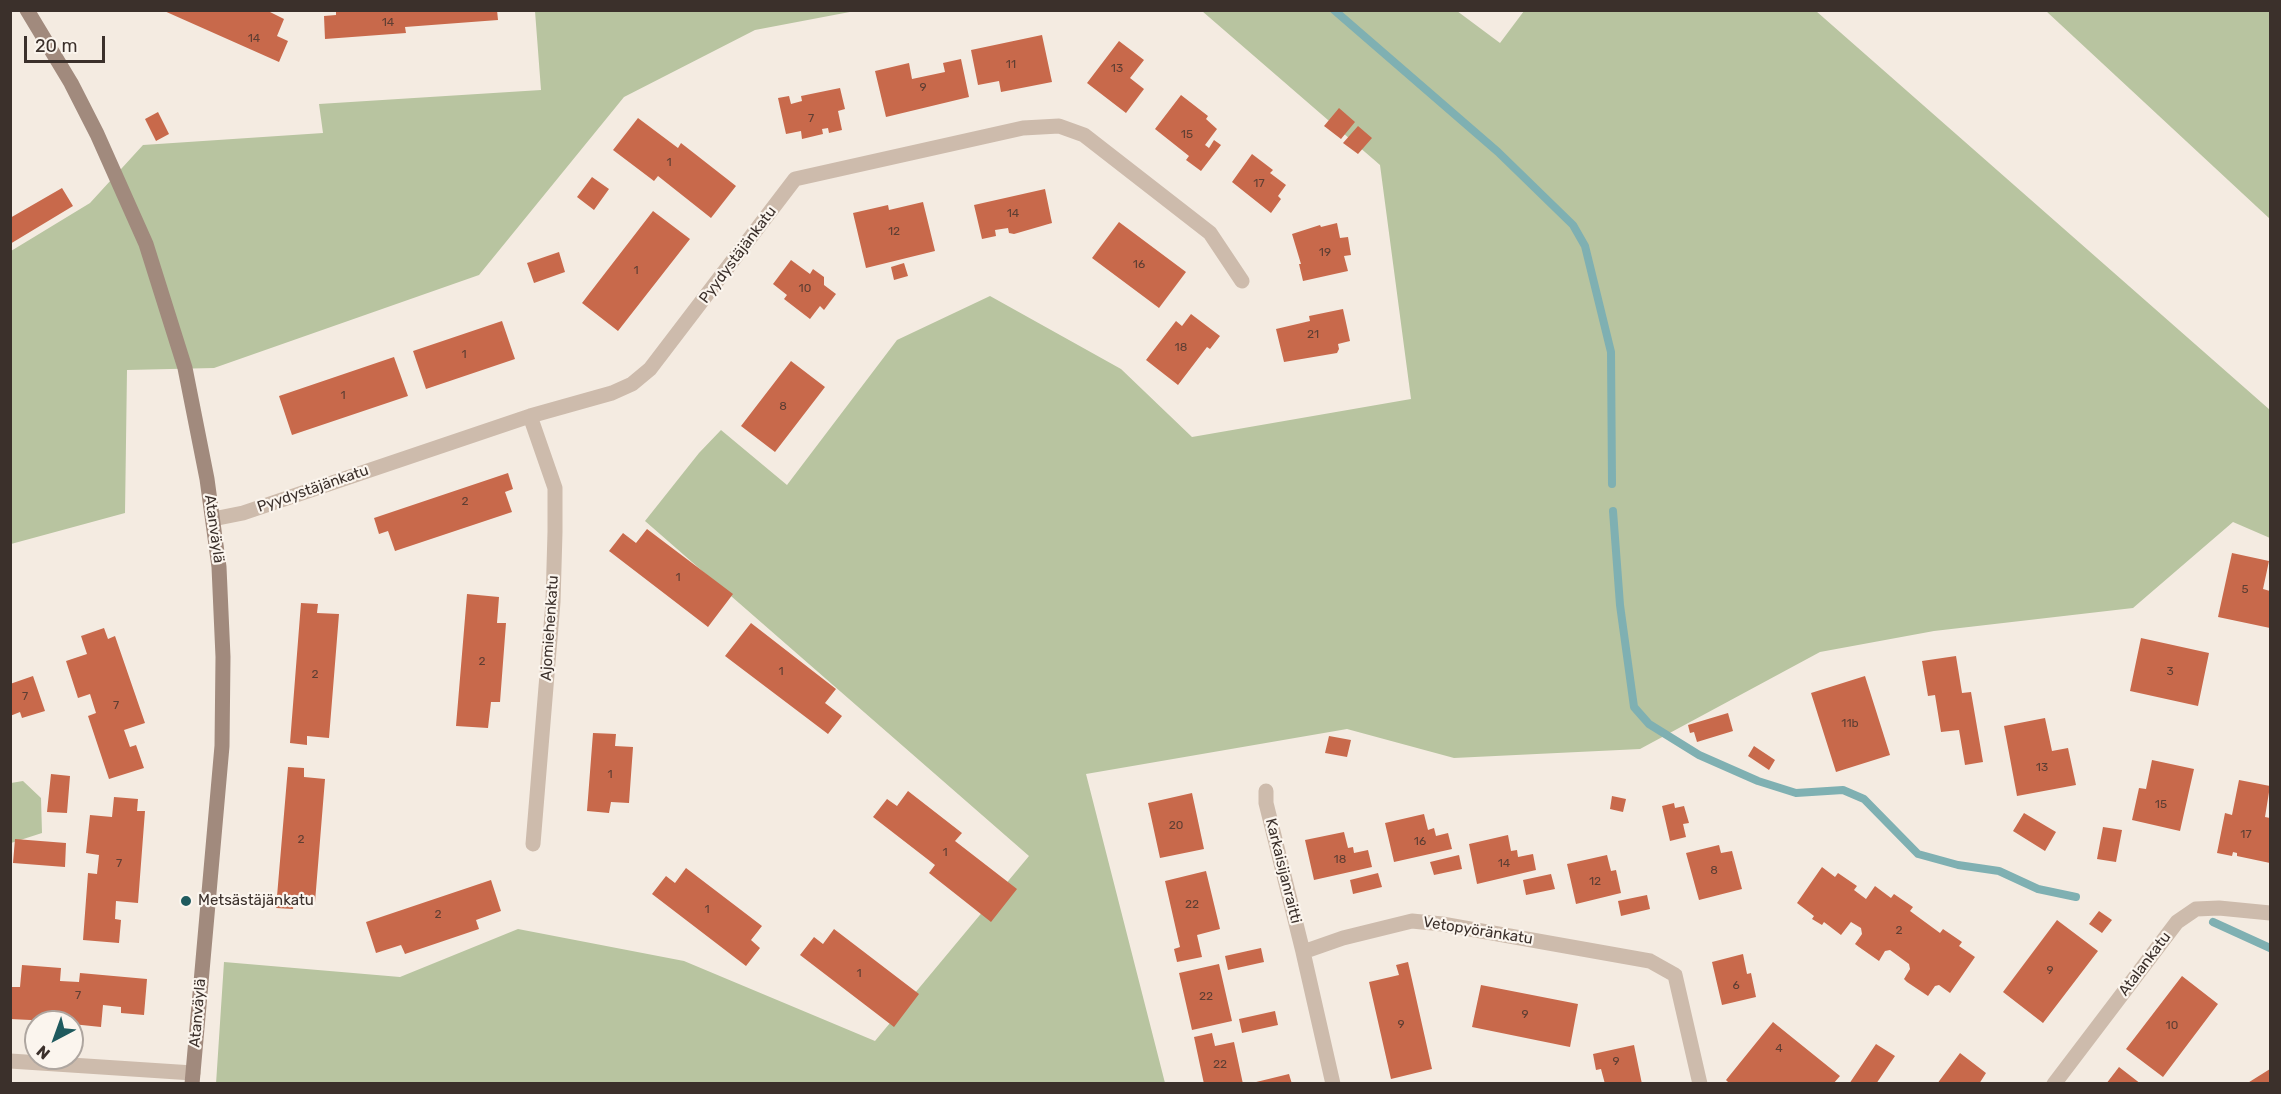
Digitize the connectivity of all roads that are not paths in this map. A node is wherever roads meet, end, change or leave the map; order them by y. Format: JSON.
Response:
{"nodes":[{"id":1,"x":27,"y":10,"type":"edge"},
{"id":2,"x":1242,"y":281,"type":"dead end"},
{"id":3,"x":530,"y":416,"type":"junction"},
{"id":4,"x":213,"y":519,"type":"junction"},
{"id":5,"x":1266,"y":791,"type":"dead end"},
{"id":6,"x":533,"y":844,"type":"dead end"},
{"id":7,"x":2271,"y":913,"type":"edge"},
{"id":8,"x":1303,"y":952,"type":"junction"},
{"id":9,"x":10,"y":1061,"type":"edge"},
{"id":10,"x":192,"y":1078,"type":"edge"},
{"id":11,"x":1333,"y":1083,"type":"edge"},
{"id":12,"x":1700,"y":1083,"type":"edge"},
{"id":13,"x":2054,"y":1083,"type":"edge"}],
"edges":[{"from":1,"to":4,"type":"street","name":"Atanväylä"},
{"from":2,"to":3,"type":"street","name":"Pyydystäjänkatu"},
{"from":3,"to":4,"type":"street","name":"Pyydystäjänkatu"},
{"from":3,"to":6,"type":"street","name":"Ajomiehenkatu"},
{"from":4,"to":10,"type":"street","name":"Atanväylä"},
{"from":5,"to":8,"type":"street","name":"Karkaisijanraitti"},
{"from":7,"to":13,"type":"street","name":"Atalankatu"},
{"from":8,"to":11,"type":"street"},
{"from":8,"to":12,"type":"street","name":"Vetopyöränkatu"},
{"from":9,"to":10,"type":"street"}]}
